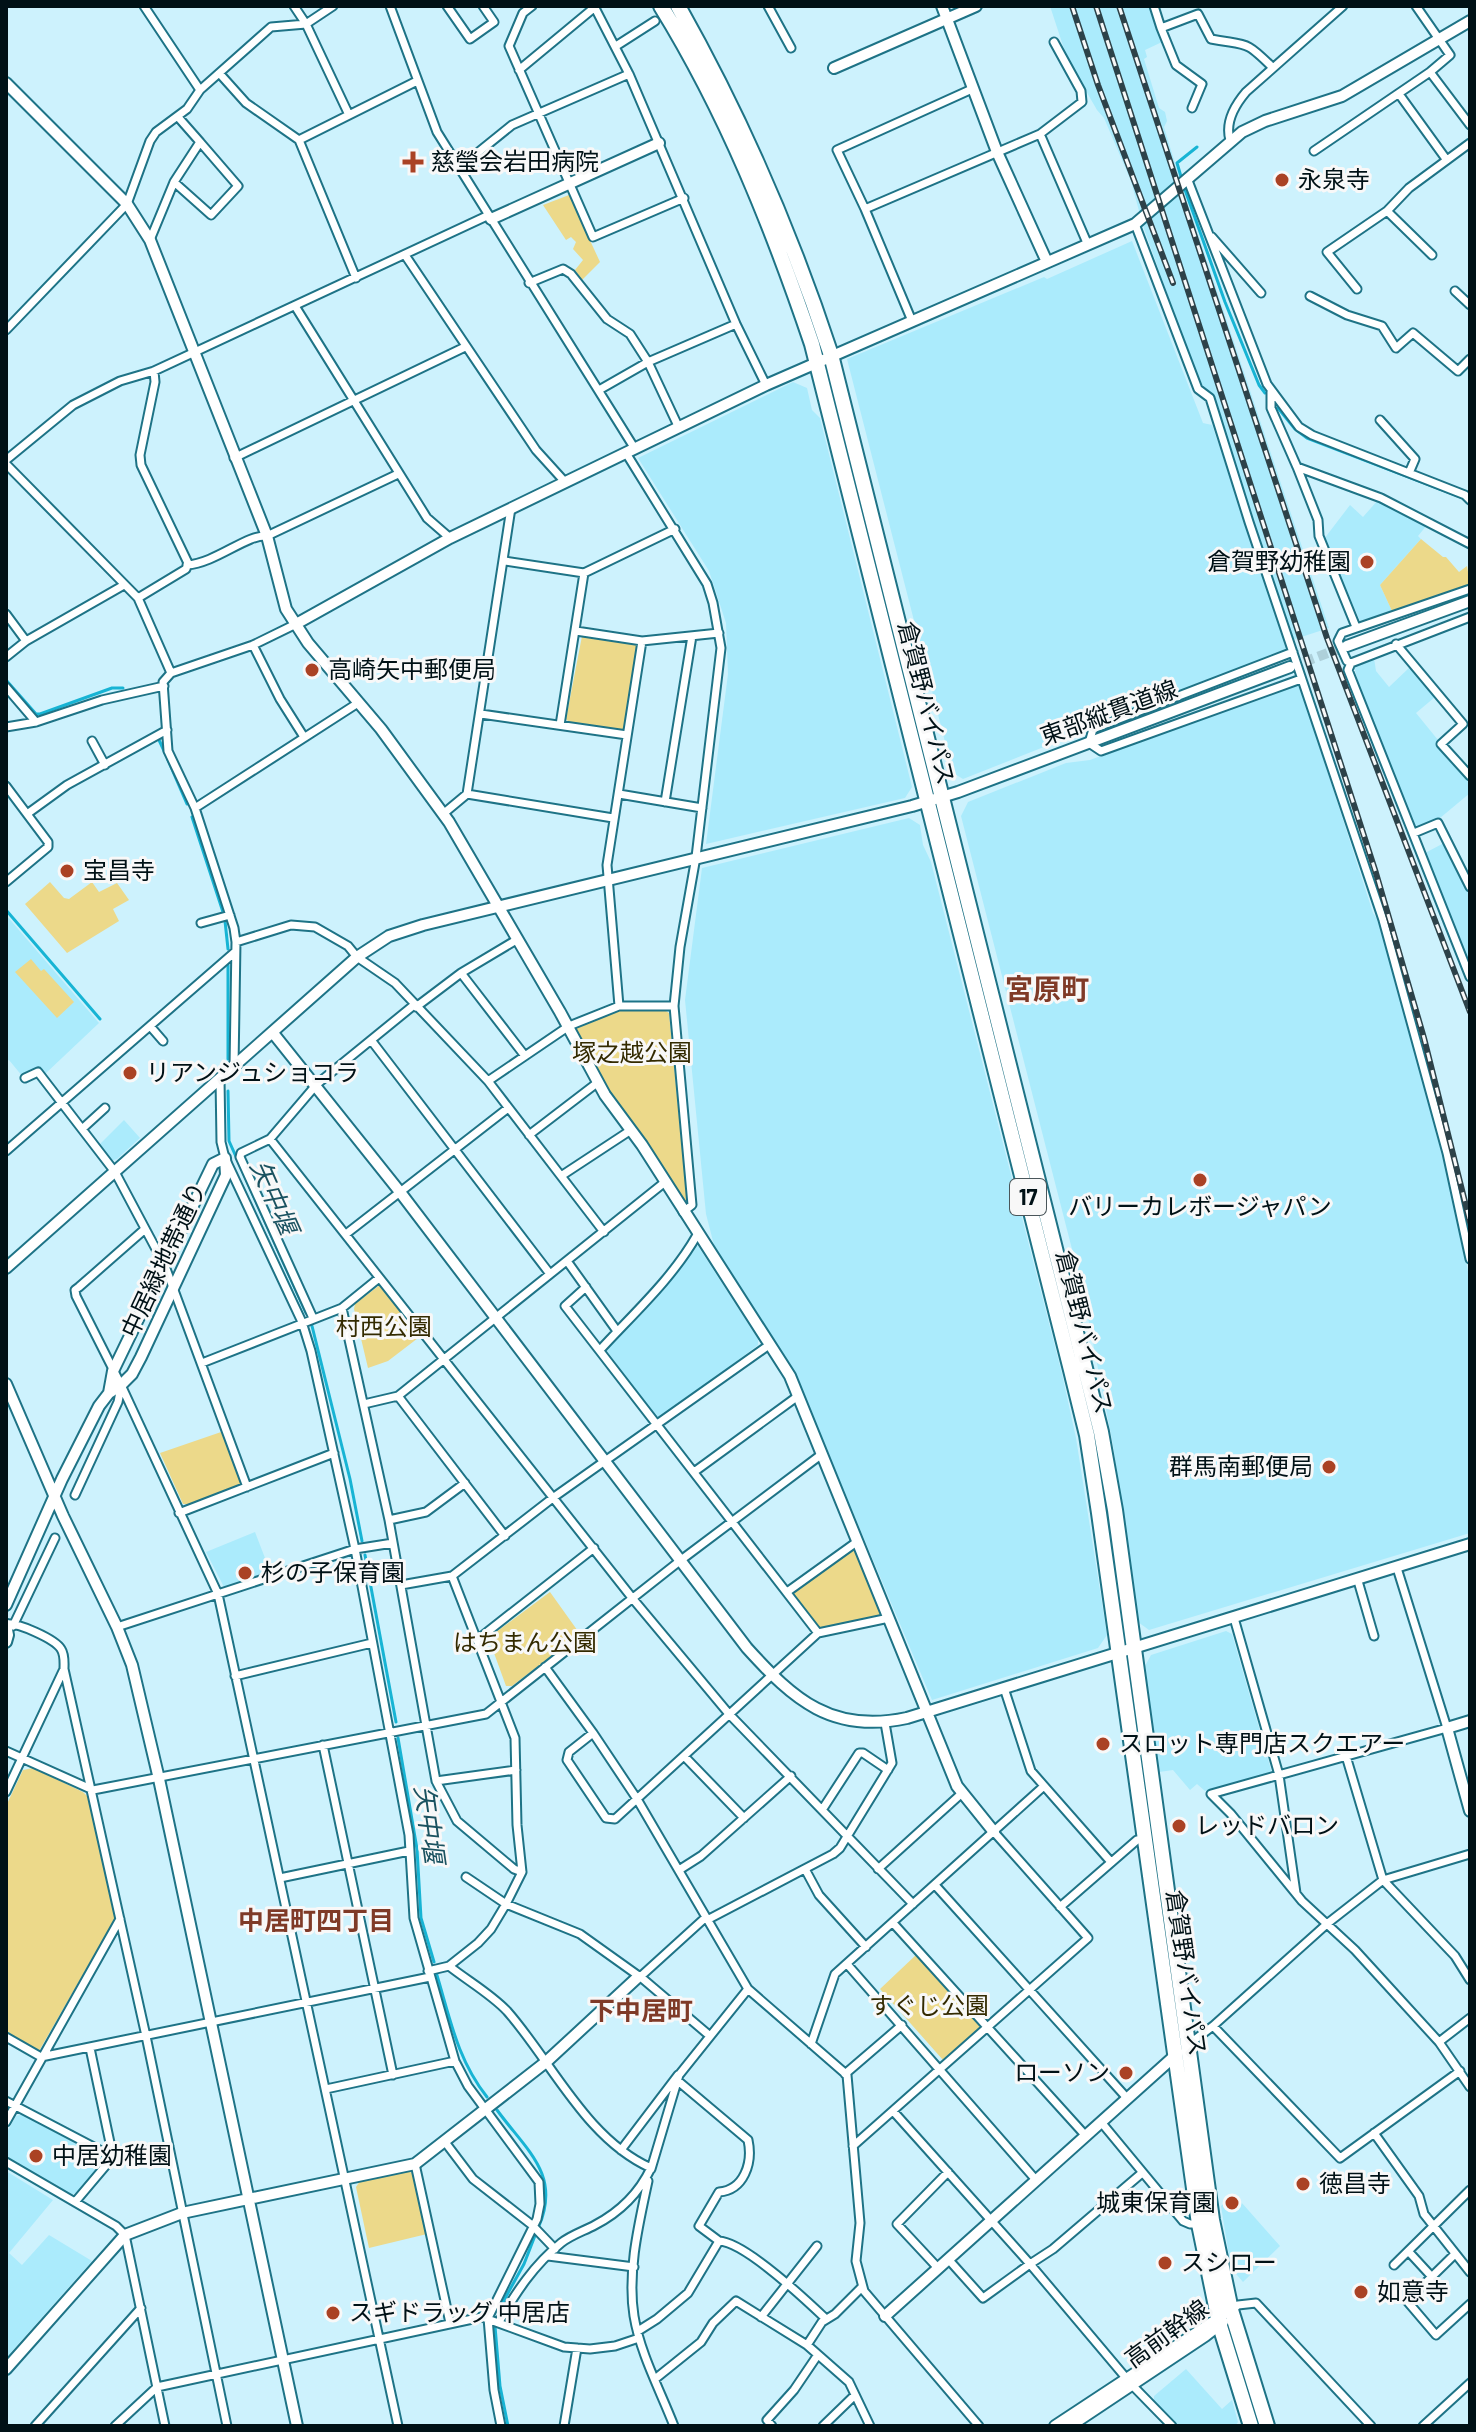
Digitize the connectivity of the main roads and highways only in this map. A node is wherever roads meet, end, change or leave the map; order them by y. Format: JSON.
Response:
{"nodes":[{"id":1,"x":661,"y":6,"type":"edge"},
{"id":2,"x":678,"y":6,"type":"edge"},
{"id":3,"x":824,"y":358,"type":"junction"},
{"id":4,"x":1125,"y":1651,"type":"junction"},
{"id":5,"x":1223,"y":2318,"type":"junction"},
{"id":6,"x":1251,"y":2426,"type":"edge"},
{"id":7,"x":1267,"y":2426,"type":"edge"}],
"edges":[{"from":1,"to":3,"type":"highway","name":"倉賀野バイパス","number":"17"},
{"from":2,"to":3,"type":"highway","name":"倉賀野バイパス","number":"17"},
{"from":3,"to":4,"type":"highway","name":"倉賀野バイパス","number":"17"},
{"from":4,"to":5,"type":"highway","name":"倉賀野バイパス","number":"17"},
{"from":4,"to":5,"type":"highway","name":"倉賀野バイパス","number":"17"},
{"from":5,"to":6,"type":"highway","name":"倉賀野バイパス","number":"17"},
{"from":5,"to":7,"type":"highway","name":"倉賀野バイパス","number":"17"}]}
